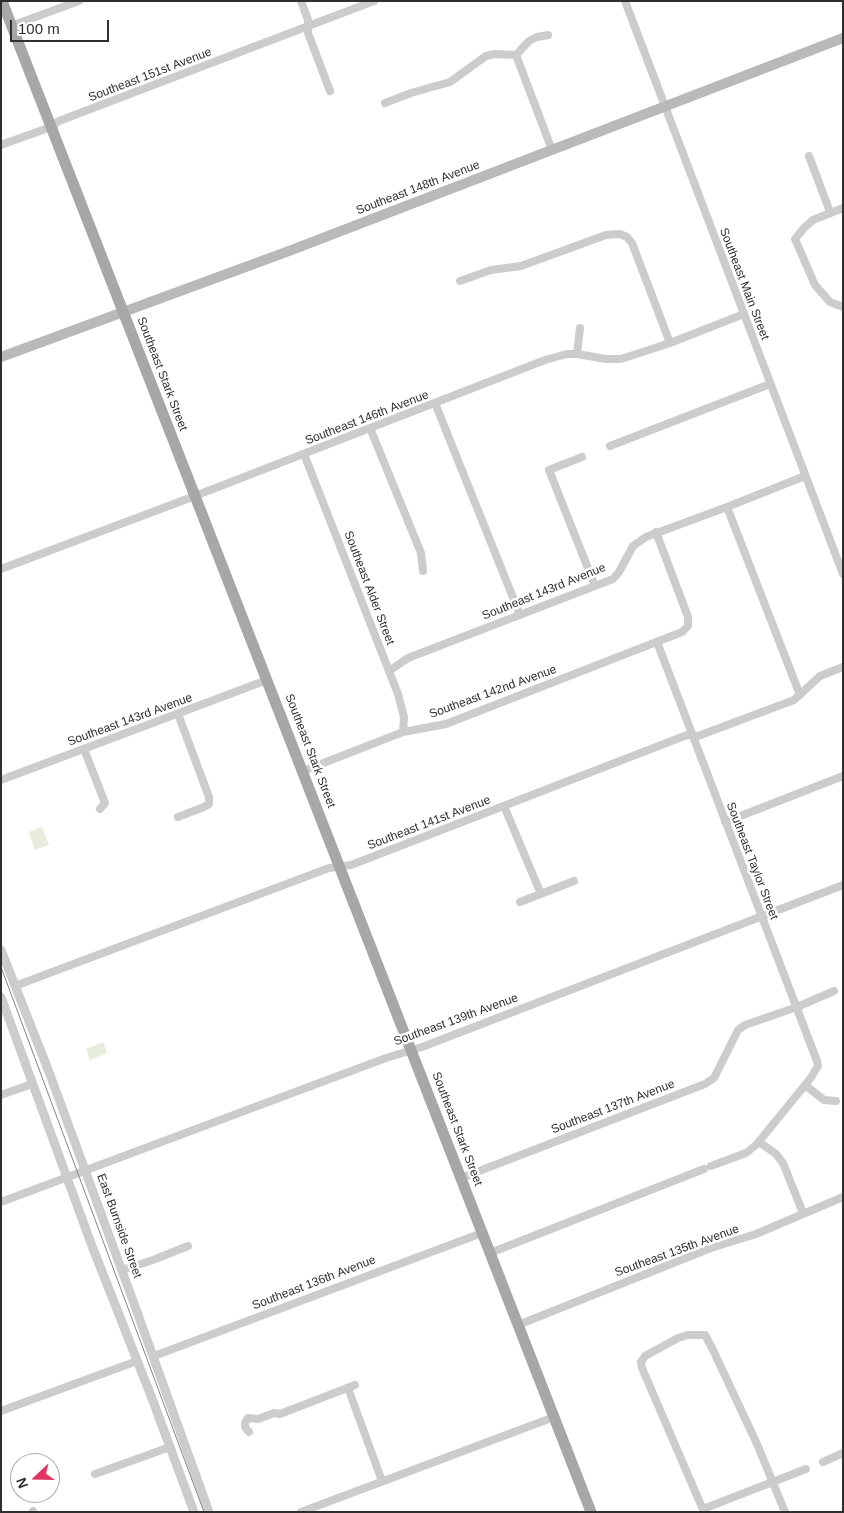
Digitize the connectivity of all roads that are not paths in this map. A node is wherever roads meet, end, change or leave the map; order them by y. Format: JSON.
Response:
{"nodes":[{"id":1,"x":2,"y":1,"type":"edge"},
{"id":2,"x":79,"y":1,"type":"edge"},
{"id":3,"x":301,"y":1,"type":"edge"},
{"id":4,"x":374,"y":1,"type":"edge"},
{"id":5,"x":625,"y":1,"type":"edge"},
{"id":6,"x":11,"y":26,"type":"junction"},
{"id":7,"x":308,"y":27,"type":"junction"},
{"id":8,"x":548,"y":35,"type":"dead end"},
{"id":9,"x":843,"y":38,"type":"edge"},
{"id":10,"x":516,"y":55,"type":"junction"},
{"id":11,"x":330,"y":91,"type":"dead end"},
{"id":12,"x":384,"y":103,"type":"dead end"},
{"id":13,"x":665,"y":106,"type":"junction"},
{"id":14,"x":50,"y":127,"type":"junction"},
{"id":15,"x":1,"y":146,"type":"edge"},
{"id":16,"x":552,"y":150,"type":"junction"},
{"id":17,"x":809,"y":156,"type":"dead end"},
{"id":18,"x":843,"y":208,"type":"edge"},
{"id":19,"x":830,"y":212,"type":"junction"},
{"id":20,"x":460,"y":281,"type":"dead end"},
{"id":21,"x":843,"y":307,"type":"edge"},
{"id":22,"x":123,"y":312,"type":"junction"},
{"id":23,"x":744,"y":314,"type":"junction"},
{"id":24,"x":580,"y":328,"type":"dead end"},
{"id":25,"x":670,"y":343,"type":"junction"},
{"id":26,"x":577,"y":354,"type":"junction"},
{"id":27,"x":1,"y":358,"type":"edge"},
{"id":28,"x":770,"y":384,"type":"junction"},
{"id":29,"x":435,"y":403,"type":"junction"},
{"id":30,"x":370,"y":428,"type":"junction"},
{"id":31,"x":610,"y":446,"type":"dead end"},
{"id":32,"x":304,"y":454,"type":"junction"},
{"id":33,"x":582,"y":457,"type":"dead end"},
{"id":34,"x":805,"y":476,"type":"junction"},
{"id":35,"x":195,"y":496,"type":"junction"},
{"id":36,"x":727,"y":507,"type":"junction"},
{"id":37,"x":656,"y":532,"type":"junction"},
{"id":38,"x":1,"y":569,"type":"edge"},
{"id":39,"x":423,"y":571,"type":"dead end"},
{"id":40,"x":843,"y":574,"type":"edge"},
{"id":41,"x":596,"y":586,"type":"junction"},
{"id":42,"x":520,"y":615,"type":"junction"},
{"id":43,"x":657,"y":642,"type":"junction"},
{"id":44,"x":843,"y":667,"type":"edge"},
{"id":45,"x":389,"y":671,"type":"junction"},
{"id":46,"x":267,"y":680,"type":"junction"},
{"id":47,"x":800,"y":695,"type":"junction"},
{"id":48,"x":178,"y":714,"type":"junction"},
{"id":49,"x":403,"y":732,"type":"junction"},
{"id":50,"x":692,"y":736,"type":"junction"},
{"id":51,"x":84,"y":749,"type":"junction"},
{"id":52,"x":302,"y":771,"type":"junction"},
{"id":53,"x":843,"y":776,"type":"edge"},
{"id":54,"x":1,"y":780,"type":"edge"},
{"id":55,"x":504,"y":806,"type":"junction"},
{"id":56,"x":100,"y":810,"type":"dead end"},
{"id":57,"x":178,"y":817,"type":"dead end"},
{"id":58,"x":725,"y":822,"type":"junction"},
{"id":59,"x":340,"y":867,"type":"junction"},
{"id":60,"x":574,"y":881,"type":"dead end"},
{"id":61,"x":843,"y":885,"type":"edge"},
{"id":62,"x":541,"y":894,"type":"junction"},
{"id":63,"x":520,"y":902,"type":"dead end"},
{"id":64,"x":761,"y":917,"type":"junction"},
{"id":65,"x":1,"y":950,"type":"edge"},
{"id":66,"x":15,"y":986,"type":"junction"},
{"id":67,"x":834,"y":991,"type":"dead end"},
{"id":68,"x":1,"y":997,"type":"edge"},
{"id":69,"x":797,"y":1007,"type":"junction"},
{"id":70,"x":411,"y":1050,"type":"junction"},
{"id":71,"x":32,"y":1084,"type":"junction"},
{"id":72,"x":805,"y":1085,"type":"junction"},
{"id":73,"x":1,"y":1095,"type":"edge"},
{"id":74,"x":836,"y":1101,"type":"dead end"},
{"id":75,"x":759,"y":1142,"type":"junction"},
{"id":76,"x":85,"y":1170,"type":"junction"},
{"id":77,"x":66,"y":1177,"type":"junction"},
{"id":78,"x":461,"y":1178,"type":"junction"},
{"id":79,"x":843,"y":1197,"type":"edge"},
{"id":80,"x":1,"y":1202,"type":"edge"},
{"id":81,"x":803,"y":1213,"type":"junction"},
{"id":82,"x":482,"y":1233,"type":"junction"},
{"id":83,"x":188,"y":1246,"type":"dead end"},
{"id":84,"x":490,"y":1253,"type":"junction"},
{"id":85,"x":122,"y":1270,"type":"junction"},
{"id":86,"x":518,"y":1325,"type":"junction"},
{"id":87,"x":154,"y":1356,"type":"junction"},
{"id":88,"x":137,"y":1361,"type":"junction"},
{"id":89,"x":1,"y":1411,"type":"edge"},
{"id":90,"x":554,"y":1418,"type":"junction"},
{"id":91,"x":249,"y":1432,"type":"dead end"},
{"id":92,"x":170,"y":1446,"type":"junction"},
{"id":93,"x":843,"y":1453,"type":"edge"},
{"id":94,"x":823,"y":1462,"type":"dead end"},
{"id":95,"x":806,"y":1469,"type":"dead end"},
{"id":96,"x":95,"y":1474,"type":"dead end"},
{"id":97,"x":382,"y":1481,"type":"junction"},
{"id":98,"x":773,"y":1482,"type":"junction"},
{"id":99,"x":310,"y":1510,"type":"edge"},
{"id":100,"x":703,"y":1510,"type":"edge"},
{"id":101,"x":194,"y":1512,"type":"edge"},
{"id":102,"x":210,"y":1512,"type":"edge"},
{"id":103,"x":301,"y":1512,"type":"edge"},
{"id":104,"x":591,"y":1512,"type":"edge"},
{"id":105,"x":785,"y":1512,"type":"edge"}],
"edges":[{"from":1,"to":6,"type":"main road","name":"Southeast Stark Street"},
{"from":2,"to":6,"type":"street"},
{"from":3,"to":7,"type":"street"},
{"from":4,"to":7,"type":"street","name":"Southeast 151st Avenue"},
{"from":5,"to":13,"type":"street","name":"Southeast Main Street"},
{"from":6,"to":14,"type":"main road","name":"Southeast Stark Street"},
{"from":7,"to":11,"type":"street"},
{"from":7,"to":14,"type":"street","name":"Southeast 151st Avenue"},
{"from":8,"to":10,"type":"street"},
{"from":9,"to":13,"type":"main road","name":"Southeast 148th Avenue"},
{"from":10,"to":12,"type":"street"},
{"from":10,"to":16,"type":"street"},
{"from":13,"to":16,"type":"main road","name":"Southeast 148th Avenue"},
{"from":13,"to":23,"type":"street","name":"Southeast Main Street"},
{"from":14,"to":15,"type":"street","name":"Southeast 151st Avenue"},
{"from":14,"to":22,"type":"main road","name":"Southeast Stark Street"},
{"from":16,"to":22,"type":"main road","name":"Southeast 148th Avenue"},
{"from":17,"to":19,"type":"street"},
{"from":18,"to":19,"type":"street"},
{"from":19,"to":21,"type":"street"},
{"from":20,"to":25,"type":"street"},
{"from":22,"to":27,"type":"main road","name":"Southeast 148th Avenue"},
{"from":22,"to":35,"type":"main road","name":"Southeast Stark Street"},
{"from":23,"to":25,"type":"street","name":"Southeast 146th Avenue"},
{"from":23,"to":28,"type":"street","name":"Southeast Main Street"},
{"from":24,"to":26,"type":"street"},
{"from":25,"to":26,"type":"street","name":"Southeast 146th Avenue"},
{"from":26,"to":29,"type":"street","name":"Southeast 146th Avenue"},
{"from":28,"to":31,"type":"street"},
{"from":28,"to":34,"type":"street","name":"Southeast Main Street"},
{"from":29,"to":30,"type":"street","name":"Southeast 146th Avenue"},
{"from":29,"to":42,"type":"street"},
{"from":30,"to":32,"type":"street","name":"Southeast 146th Avenue"},
{"from":30,"to":39,"type":"street"},
{"from":32,"to":35,"type":"street","name":"Southeast 146th Avenue"},
{"from":32,"to":45,"type":"street","name":"Southeast Alder Street"},
{"from":33,"to":41,"type":"street"},
{"from":34,"to":36,"type":"street","name":"Southeast 143rd Avenue"},
{"from":34,"to":40,"type":"street","name":"Southeast Main Street"},
{"from":35,"to":38,"type":"street","name":"Southeast 146th Avenue"},
{"from":35,"to":46,"type":"main road","name":"Southeast Stark Street"},
{"from":36,"to":37,"type":"street","name":"Southeast 143rd Avenue"},
{"from":36,"to":47,"type":"street"},
{"from":37,"to":41,"type":"street","name":"Southeast 143rd Avenue"},
{"from":37,"to":43,"type":"street","name":"Southeast 142nd Avenue"},
{"from":41,"to":42,"type":"street","name":"Southeast 143rd Avenue"},
{"from":42,"to":45,"type":"street","name":"Southeast 143rd Avenue"},
{"from":43,"to":49,"type":"street","name":"Southeast 142nd Avenue"},
{"from":43,"to":50,"type":"street","name":"Southeast Taylor Street"},
{"from":44,"to":47,"type":"street","name":"Southeast 141st Avenue"},
{"from":45,"to":49,"type":"street","name":"Southeast Alder Street"},
{"from":46,"to":48,"type":"street","name":"Southeast 143rd Avenue"},
{"from":46,"to":52,"type":"main road","name":"Southeast Stark Street"},
{"from":47,"to":50,"type":"street","name":"Southeast 141st Avenue"},
{"from":48,"to":51,"type":"street","name":"Southeast 143rd Avenue"},
{"from":48,"to":57,"type":"street"},
{"from":49,"to":52,"type":"street","name":"Southeast 142nd Avenue"},
{"from":50,"to":55,"type":"street","name":"Southeast 141st Avenue"},
{"from":50,"to":58,"type":"street","name":"Southeast Taylor Street"},
{"from":51,"to":54,"type":"street","name":"Southeast 143rd Avenue"},
{"from":51,"to":56,"type":"street"},
{"from":52,"to":59,"type":"main road","name":"Southeast Stark Street"},
{"from":53,"to":58,"type":"street"},
{"from":55,"to":59,"type":"street","name":"Southeast 141st Avenue"},
{"from":55,"to":62,"type":"street"},
{"from":58,"to":64,"type":"street","name":"Southeast Taylor Street"},
{"from":59,"to":66,"type":"street","name":"Southeast 141st Avenue"},
{"from":59,"to":70,"type":"main road","name":"Southeast Stark Street"},
{"from":60,"to":62,"type":"street"},
{"from":61,"to":64,"type":"street","name":"Southeast 139th Avenue"},
{"from":62,"to":63,"type":"street"},
{"from":64,"to":69,"type":"street","name":"Southeast Taylor Street"},
{"from":64,"to":70,"type":"street","name":"Southeast 139th Avenue"},
{"from":65,"to":66,"type":"street","name":"East Burnside Street"},
{"from":66,"to":76,"type":"street","name":"East Burnside Street"},
{"from":67,"to":69,"type":"street"},
{"from":68,"to":71,"type":"street"},
{"from":69,"to":72,"type":"street","name":"Southeast Taylor Street"},
{"from":69,"to":78,"type":"street","name":"Southeast 137th Avenue"},
{"from":70,"to":76,"type":"street","name":"Southeast 139th Avenue"},
{"from":70,"to":78,"type":"main road","name":"Southeast Stark Street"},
{"from":71,"to":73,"type":"street"},
{"from":71,"to":77,"type":"street"},
{"from":72,"to":74,"type":"street"},
{"from":72,"to":75,"type":"street"},
{"from":75,"to":81,"type":"street"},
{"from":75,"to":84,"type":"street"},
{"from":76,"to":77,"type":"street","name":"Southeast 139th Avenue"},
{"from":76,"to":85,"type":"street","name":"East Burnside Street"},
{"from":77,"to":80,"type":"street","name":"Southeast 139th Avenue"},
{"from":77,"to":88,"type":"street"},
{"from":78,"to":82,"type":"main road","name":"Southeast Stark Street"},
{"from":79,"to":81,"type":"street","name":"Southeast 135th Avenue"},
{"from":81,"to":86,"type":"street","name":"Southeast 135th Avenue"},
{"from":82,"to":84,"type":"main road","name":"Southeast Stark Street"},
{"from":82,"to":87,"type":"street","name":"Southeast 136th Avenue"},
{"from":83,"to":85,"type":"street"},
{"from":84,"to":86,"type":"main road","name":"Southeast Stark Street"},
{"from":85,"to":87,"type":"street","name":"East Burnside Street"},
{"from":86,"to":90,"type":"main road","name":"Southeast Stark Street"},
{"from":87,"to":102,"type":"street","name":"East Burnside Street"},
{"from":88,"to":89,"type":"street"},
{"from":88,"to":92,"type":"street"},
{"from":90,"to":97,"type":"street"},
{"from":90,"to":104,"type":"main road","name":"Southeast Stark Street"},
{"from":91,"to":97,"type":"street"},
{"from":92,"to":96,"type":"street"},
{"from":92,"to":101,"type":"street"},
{"from":93,"to":94,"type":"street"},
{"from":95,"to":98,"type":"street"},
{"from":97,"to":99,"type":"street"},
{"from":98,"to":100,"type":"street"},
{"from":98,"to":100,"type":"street"},
{"from":98,"to":105,"type":"street"},
{"from":99,"to":103,"type":"street"}]}
